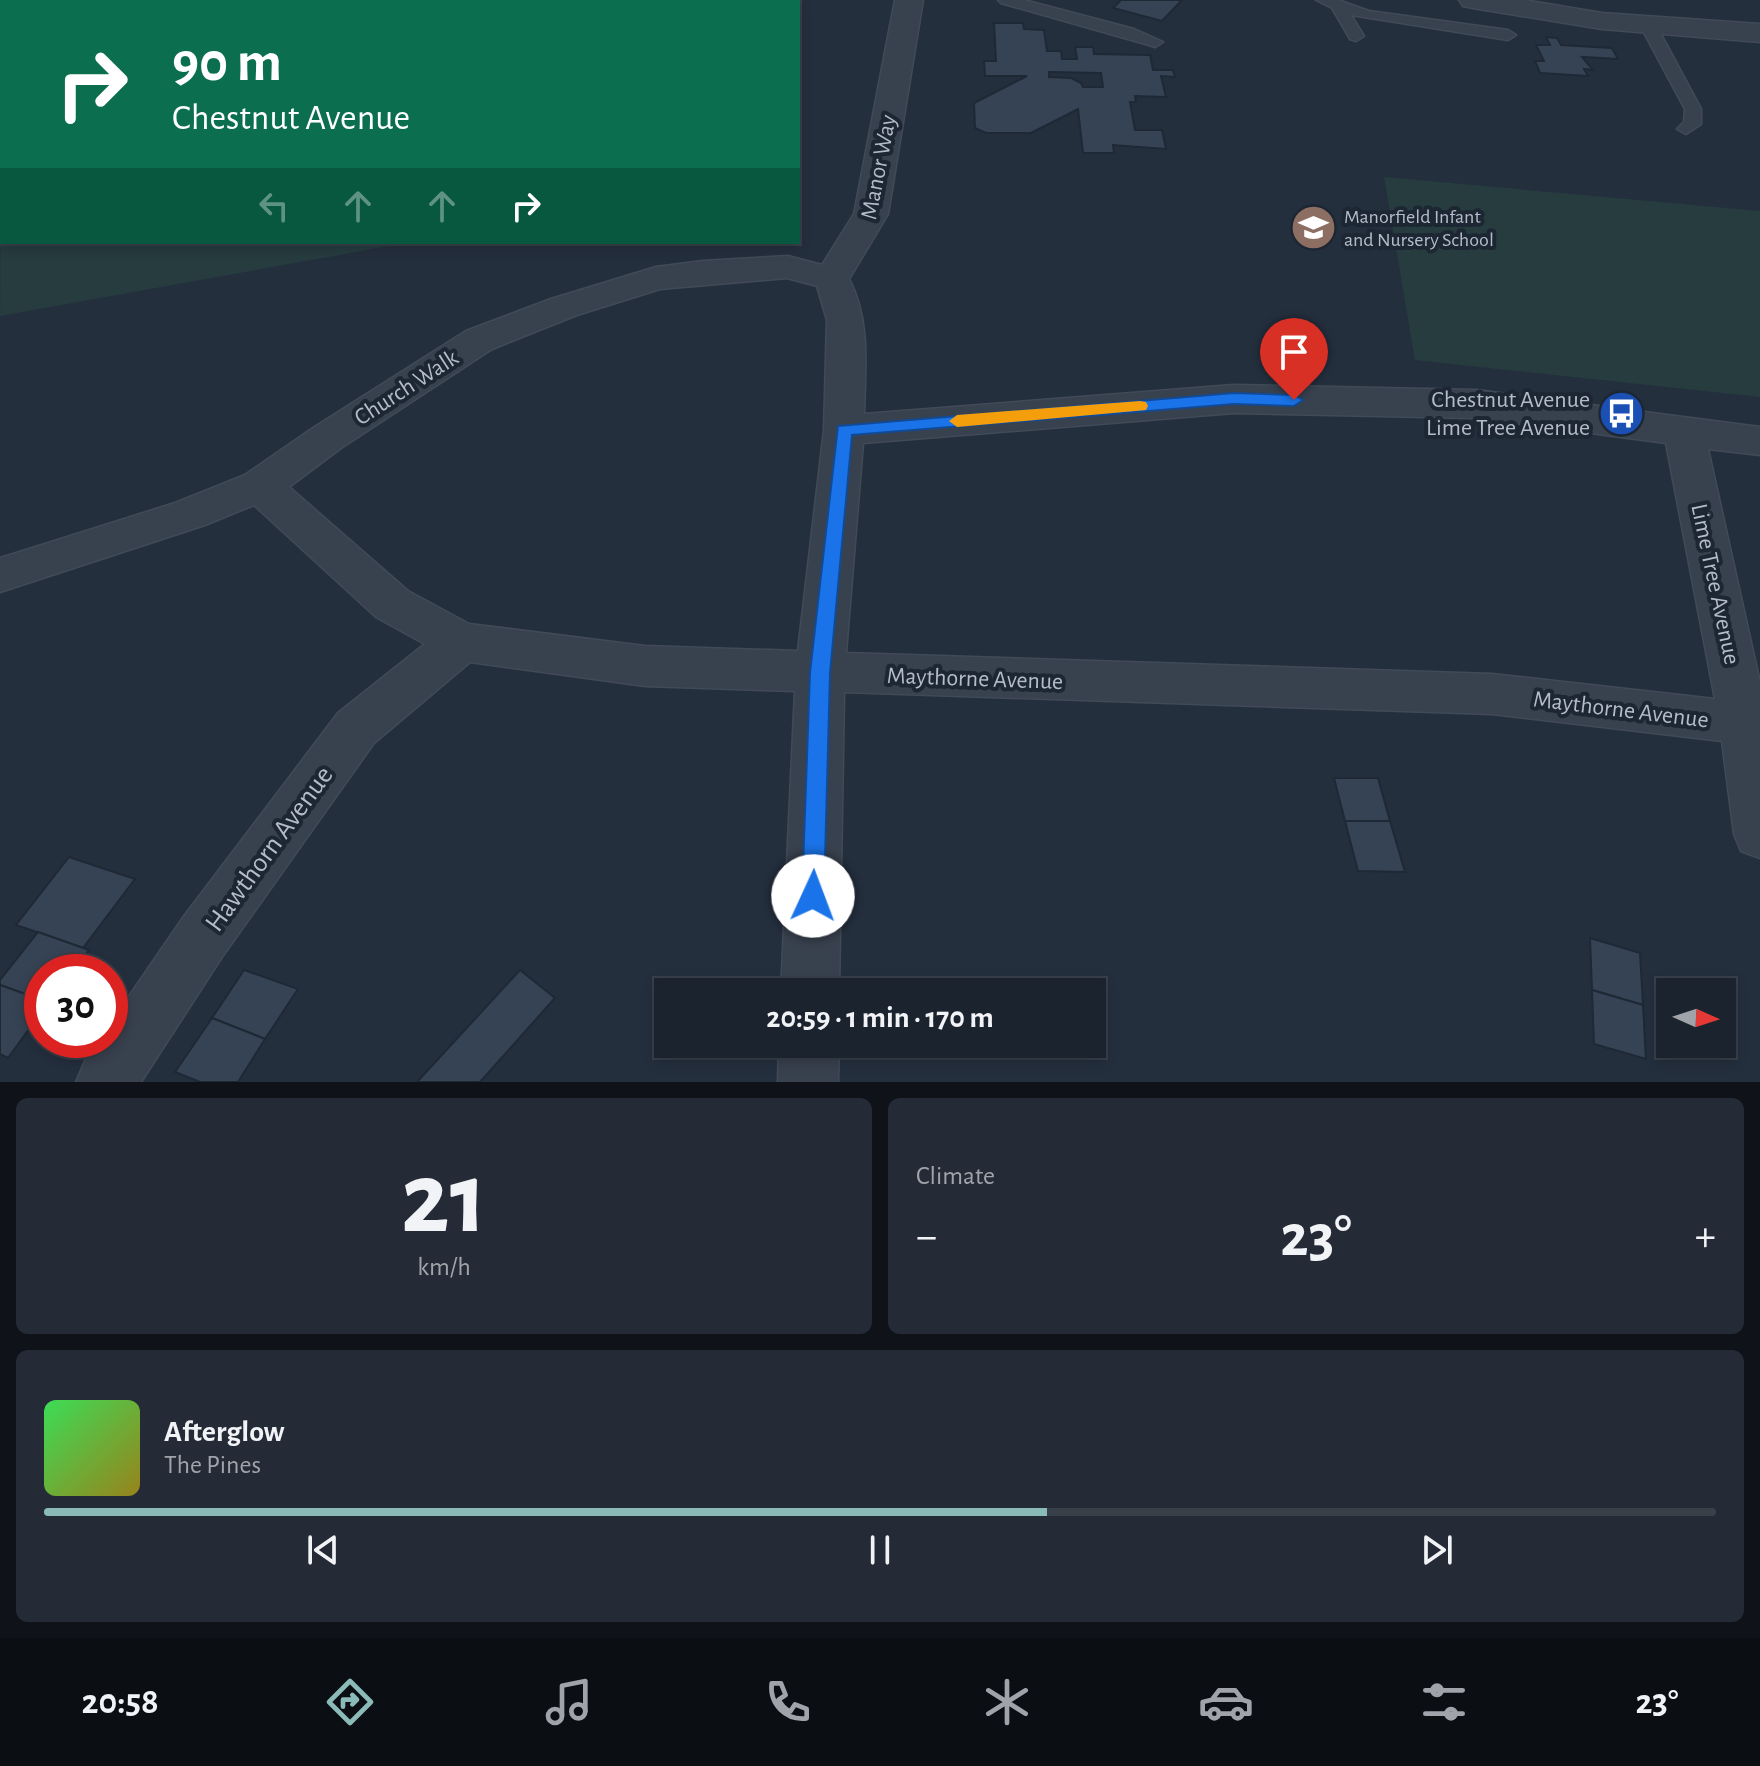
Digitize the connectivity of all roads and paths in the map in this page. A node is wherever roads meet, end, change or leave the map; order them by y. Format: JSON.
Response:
{"nodes":[{"id":1,"x":909,"y":0,"type":"edge"},
{"id":2,"x":1006,"y":0,"type":"edge"},
{"id":3,"x":1479,"y":1,"type":"edge"},
{"id":4,"x":1331,"y":3,"type":"edge"},
{"id":5,"x":1648,"y":25,"type":"junction"},
{"id":6,"x":1760,"y":33,"type":"edge"},
{"id":7,"x":1508,"y":35,"type":"dead end"},
{"id":8,"x":1356,"y":36,"type":"dead end"},
{"id":9,"x":1155,"y":42,"type":"dead end"},
{"id":10,"x":1686,"y":129,"type":"dead end"},
{"id":11,"x":831,"y":279,"type":"junction"},
{"id":12,"x":844,"y":430,"type":"junction"},
{"id":13,"x":1684,"y":430,"type":"junction"},
{"id":14,"x":1760,"y":441,"type":"edge"},
{"id":15,"x":260,"y":486,"type":"junction"},
{"id":16,"x":0,"y":575,"type":"edge"},
{"id":17,"x":461,"y":642,"type":"junction"},
{"id":18,"x":820,"y":673,"type":"junction"},
{"id":19,"x":1744,"y":723,"type":"junction"},
{"id":20,"x":1760,"y":834,"type":"edge"},
{"id":21,"x":810,"y":978,"type":"edge"},
{"id":22,"x":809,"y":1058,"type":"edge"},
{"id":23,"x":106,"y":1082,"type":"edge"},
{"id":24,"x":808,"y":1082,"type":"edge"}],
"edges":[{"from":1,"to":11,"type":"street","name":"Manor Way"},
{"from":2,"to":9,"type":"lane"},
{"from":3,"to":5,"type":"street"},
{"from":4,"to":7,"type":"lane"},
{"from":4,"to":8,"type":"lane"},
{"from":5,"to":6,"type":"street"},
{"from":5,"to":10,"type":"lane"},
{"from":11,"to":12,"type":"street"},
{"from":11,"to":15,"type":"street","name":"Church Walk"},
{"from":12,"to":13,"type":"street"},
{"from":12,"to":18,"type":"street"},
{"from":13,"to":14,"type":"street"},
{"from":13,"to":19,"type":"street","name":"Lime Tree Avenue"},
{"from":15,"to":16,"type":"street","name":"Church Walk"},
{"from":15,"to":17,"type":"street","name":"Maythorne Avenue"},
{"from":17,"to":18,"type":"street","name":"Maythorne Avenue"},
{"from":17,"to":23,"type":"street","name":"Hawthorn Avenue"},
{"from":18,"to":19,"type":"street","name":"Maythorne Avenue"},
{"from":18,"to":21,"type":"street"},
{"from":19,"to":20,"type":"street","name":"Lime Tree Avenue"},
{"from":22,"to":24,"type":"street"}]}
